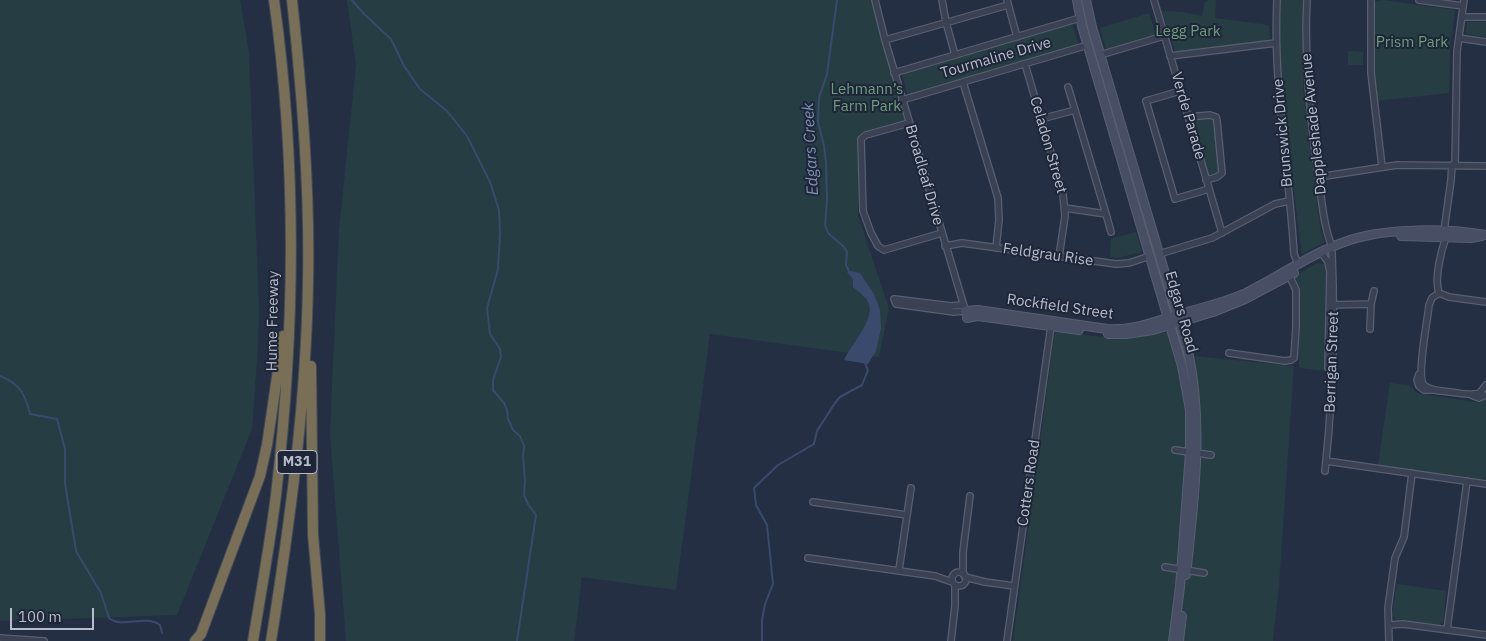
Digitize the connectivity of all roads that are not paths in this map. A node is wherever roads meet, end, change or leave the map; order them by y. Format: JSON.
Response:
{"nodes":[{"id":1,"x":274,"y":0,"type":"edge"},
{"id":2,"x":292,"y":0,"type":"edge"},
{"id":3,"x":875,"y":0,"type":"edge"},
{"id":4,"x":942,"y":0,"type":"edge"},
{"id":5,"x":1077,"y":0,"type":"edge"},
{"id":6,"x":1086,"y":0,"type":"edge"},
{"id":7,"x":1154,"y":0,"type":"edge"},
{"id":8,"x":1277,"y":0,"type":"edge"},
{"id":9,"x":1307,"y":0,"type":"edge"},
{"id":10,"x":1371,"y":0,"type":"edge"},
{"id":11,"x":1419,"y":0,"type":"edge"},
{"id":12,"x":1007,"y":2,"type":"edge"},
{"id":13,"x":1464,"y":3,"type":"edge"},
{"id":14,"x":1462,"y":17,"type":"junction"},
{"id":15,"x":1486,"y":17,"type":"edge"},
{"id":16,"x":1080,"y":18,"type":"junction"},
{"id":17,"x":946,"y":22,"type":"junction"},
{"id":18,"x":1164,"y":36,"type":"junction"},
{"id":19,"x":1017,"y":37,"type":"junction"},
{"id":20,"x":1459,"y":38,"type":"junction"},
{"id":21,"x":885,"y":40,"type":"junction"},
{"id":22,"x":1096,"y":42,"type":"junction"},
{"id":23,"x":1486,"y":42,"type":"edge"},
{"id":24,"x":1276,"y":43,"type":"junction"},
{"id":25,"x":1088,"y":45,"type":"junction"},
{"id":26,"x":956,"y":55,"type":"junction"},
{"id":27,"x":1100,"y":55,"type":"junction"},
{"id":28,"x":1170,"y":56,"type":"junction"},
{"id":29,"x":1092,"y":58,"type":"junction"},
{"id":30,"x":1025,"y":64,"type":"junction"},
{"id":31,"x":894,"y":73,"type":"junction"},
{"id":32,"x":963,"y":82,"type":"junction"},
{"id":33,"x":1068,"y":87,"type":"dead end"},
{"id":34,"x":1180,"y":91,"type":"junction"},
{"id":35,"x":902,"y":100,"type":"junction"},
{"id":36,"x":1075,"y":110,"type":"junction"},
{"id":37,"x":1188,"y":117,"type":"junction"},
{"id":38,"x":1041,"y":119,"type":"junction"},
{"id":39,"x":909,"y":123,"type":"junction"},
{"id":40,"x":1453,"y":165,"type":"junction"},
{"id":41,"x":1486,"y":166,"type":"edge"},
{"id":42,"x":1382,"y":167,"type":"junction"},
{"id":43,"x":1319,"y":177,"type":"junction"},
{"id":44,"x":1206,"y":180,"type":"junction"},
{"id":45,"x":1209,"y":189,"type":"junction"},
{"id":46,"x":1289,"y":201,"type":"junction"},
{"id":47,"x":1065,"y":208,"type":"junction"},
{"id":48,"x":1106,"y":214,"type":"junction"},
{"id":49,"x":1111,"y":232,"type":"dead end"},
{"id":50,"x":1222,"y":232,"type":"junction"},
{"id":51,"x":942,"y":234,"type":"junction"},
{"id":52,"x":1445,"y":234,"type":"junction"},
{"id":53,"x":1486,"y":235,"type":"edge"},
{"id":54,"x":946,"y":246,"type":"junction"},
{"id":55,"x":996,"y":248,"type":"junction"},
{"id":56,"x":1332,"y":250,"type":"junction"},
{"id":57,"x":1159,"y":254,"type":"junction"},
{"id":58,"x":1322,"y":255,"type":"junction"},
{"id":59,"x":1150,"y":256,"type":"junction"},
{"id":60,"x":1059,"y":257,"type":"junction"},
{"id":61,"x":1299,"y":267,"type":"junction"},
{"id":62,"x":1288,"y":273,"type":"junction"},
{"id":63,"x":308,"y":282,"type":"junction"},
{"id":64,"x":290,"y":283,"type":"junction"},
{"id":65,"x":1374,"y":291,"type":"dead end"},
{"id":66,"x":1439,"y":293,"type":"junction"},
{"id":67,"x":1486,"y":302,"type":"edge"},
{"id":68,"x":1370,"y":304,"type":"junction"},
{"id":69,"x":921,"y":305,"type":"dead end"},
{"id":70,"x":1331,"y":305,"type":"junction"},
{"id":71,"x":966,"y":313,"type":"junction"},
{"id":72,"x":1178,"y":318,"type":"junction"},
{"id":73,"x":1170,"y":321,"type":"junction"},
{"id":74,"x":1052,"y":323,"type":"junction"},
{"id":75,"x":1370,"y":329,"type":"dead end"},
{"id":76,"x":1228,"y":353,"type":"dead end"},
{"id":77,"x":1486,"y":385,"type":"edge"},
{"id":78,"x":1469,"y":395,"type":"junction"},
{"id":79,"x":1486,"y":395,"type":"edge"},
{"id":80,"x":1175,"y":450,"type":"dead end"},
{"id":81,"x":1194,"y":453,"type":"junction"},
{"id":82,"x":1211,"y":455,"type":"dead end"},
{"id":83,"x":1326,"y":461,"type":"junction"},
{"id":84,"x":1326,"y":471,"type":"dead end"},
{"id":85,"x":1412,"y":473,"type":"junction"},
{"id":86,"x":1467,"y":481,"type":"junction"},
{"id":87,"x":1486,"y":484,"type":"edge"},
{"id":88,"x":911,"y":488,"type":"dead end"},
{"id":89,"x":970,"y":496,"type":"dead end"},
{"id":90,"x":812,"y":502,"type":"dead end"},
{"id":91,"x":907,"y":515,"type":"junction"},
{"id":92,"x":808,"y":558,"type":"dead end"},
{"id":93,"x":1165,"y":567,"type":"dead end"},
{"id":94,"x":900,"y":570,"type":"junction"},
{"id":95,"x":1184,"y":570,"type":"junction"},
{"id":96,"x":1204,"y":573,"type":"dead end"},
{"id":97,"x":959,"y":579,"type":"junction"},
{"id":98,"x":1014,"y":586,"type":"junction"},
{"id":99,"x":213,"y":604,"type":"junction"},
{"id":100,"x":320,"y":614,"type":"junction"},
{"id":101,"x":1389,"y":625,"type":"junction"},
{"id":102,"x":1447,"y":630,"type":"junction"},
{"id":103,"x":1486,"y":635,"type":"edge"},
{"id":104,"x":0,"y":638,"type":"edge"},
{"id":105,"x":44,"y":641,"type":"edge"},
{"id":106,"x":195,"y":641,"type":"edge"},
{"id":107,"x":204,"y":641,"type":"edge"},
{"id":108,"x":254,"y":641,"type":"edge"},
{"id":109,"x":271,"y":641,"type":"edge"},
{"id":110,"x":320,"y":641,"type":"edge"},
{"id":111,"x":326,"y":641,"type":"edge"},
{"id":112,"x":951,"y":641,"type":"edge"},
{"id":113,"x":1007,"y":641,"type":"edge"},
{"id":114,"x":1173,"y":641,"type":"edge"},
{"id":115,"x":1179,"y":641,"type":"edge"},
{"id":116,"x":1389,"y":641,"type":"edge"}],
"edges":[{"from":1,"to":64,"type":"highway","name":"Hume Freeway","number":"M31"},
{"from":2,"to":63,"type":"highway","number":"M31"},
{"from":3,"to":21,"type":"street","name":"Broadleaf Drive"},
{"from":4,"to":17,"type":"street"},
{"from":5,"to":16,"type":"main road","name":"Edgars Road"},
{"from":6,"to":22,"type":"main road","name":"Edgars Road"},
{"from":7,"to":18,"type":"street","name":"Verde Parade"},
{"from":8,"to":24,"type":"street","name":"Brunswick Drive"},
{"from":9,"to":43,"type":"street","name":"Dappleshade Avenue"},
{"from":10,"to":42,"type":"street"},
{"from":11,"to":13,"type":"street"},
{"from":12,"to":17,"type":"street"},
{"from":12,"to":19,"type":"street"},
{"from":13,"to":14,"type":"street"},
{"from":14,"to":15,"type":"street"},
{"from":14,"to":20,"type":"street"},
{"from":16,"to":19,"type":"street"},
{"from":16,"to":25,"type":"main road","name":"Edgars Road"},
{"from":17,"to":21,"type":"street"},
{"from":17,"to":26,"type":"street"},
{"from":18,"to":27,"type":"street"},
{"from":18,"to":28,"type":"street","name":"Verde Parade"},
{"from":19,"to":26,"type":"street"},
{"from":20,"to":23,"type":"street"},
{"from":20,"to":40,"type":"street"},
{"from":21,"to":31,"type":"street","name":"Broadleaf Drive"},
{"from":22,"to":25,"type":"main road","name":"Tourmaline Drive"},
{"from":22,"to":27,"type":"main road","name":"Edgars Road"},
{"from":24,"to":28,"type":"street"},
{"from":24,"to":46,"type":"street","name":"Brunswick Drive"},
{"from":25,"to":29,"type":"main road","name":"Edgars Road"},
{"from":25,"to":30,"type":"street","name":"Tourmaline Drive"},
{"from":26,"to":31,"type":"street"},
{"from":27,"to":29,"type":"main road"},
{"from":27,"to":57,"type":"main road","name":"Edgars Road"},
{"from":28,"to":34,"type":"street","name":"Verde Parade"},
{"from":29,"to":59,"type":"main road","name":"Edgars Road"},
{"from":30,"to":32,"type":"street","name":"Tourmaline Drive"},
{"from":30,"to":38,"type":"street","name":"Celadon Street"},
{"from":31,"to":35,"type":"street","name":"Broadleaf Drive"},
{"from":32,"to":35,"type":"street","name":"Tourmaline Drive"},
{"from":32,"to":55,"type":"street"},
{"from":33,"to":36,"type":"street"},
{"from":34,"to":37,"type":"street","name":"Verde Parade"},
{"from":34,"to":45,"type":"street"},
{"from":35,"to":39,"type":"street","name":"Broadleaf Drive"},
{"from":36,"to":38,"type":"street"},
{"from":36,"to":48,"type":"street"},
{"from":37,"to":44,"type":"street","name":"Verde Parade"},
{"from":37,"to":44,"type":"street"},
{"from":38,"to":47,"type":"street","name":"Celadon Street"},
{"from":39,"to":51,"type":"street","name":"Broadleaf Drive"},
{"from":39,"to":51,"type":"street"},
{"from":40,"to":41,"type":"street"},
{"from":40,"to":42,"type":"street"},
{"from":40,"to":52,"type":"street"},
{"from":42,"to":43,"type":"street"},
{"from":43,"to":56,"type":"street","name":"Dappleshade Avenue"},
{"from":44,"to":45,"type":"street","name":"Verde Parade"},
{"from":45,"to":50,"type":"street","name":"Verde Parade"},
{"from":46,"to":50,"type":"street"},
{"from":46,"to":61,"type":"street","name":"Brunswick Drive"},
{"from":47,"to":48,"type":"street"},
{"from":47,"to":60,"type":"street","name":"Celadon Street"},
{"from":48,"to":49,"type":"street"},
{"from":50,"to":57,"type":"street"},
{"from":51,"to":54,"type":"street","name":"Broadleaf Drive"},
{"from":52,"to":53,"type":"main road","name":"Rockfield Street"},
{"from":52,"to":56,"type":"main road","name":"Rockfield Street"},
{"from":52,"to":66,"type":"street"},
{"from":54,"to":55,"type":"street","name":"Feldgrau Rise"},
{"from":54,"to":71,"type":"street","name":"Broadleaf Drive"},
{"from":55,"to":60,"type":"street","name":"Feldgrau Rise"},
{"from":56,"to":58,"type":"main road","name":"Rockfield Street"},
{"from":56,"to":70,"type":"street","name":"Berrigan Street"},
{"from":57,"to":59,"type":"main road"},
{"from":57,"to":72,"type":"main road","name":"Edgars Road"},
{"from":58,"to":61,"type":"main road","name":"Rockfield Street"},
{"from":58,"to":70,"type":"street","name":"Berrigan Street"},
{"from":59,"to":60,"type":"street","name":"Feldgrau Rise"},
{"from":59,"to":73,"type":"main road","name":"Edgars Road"},
{"from":61,"to":62,"type":"main road","name":"Rockfield Street"},
{"from":62,"to":72,"type":"main road","name":"Rockfield Street"},
{"from":62,"to":76,"type":"street"},
{"from":63,"to":100,"type":"highway"},
{"from":63,"to":109,"type":"highway","number":"M31"},
{"from":64,"to":99,"type":"highway"},
{"from":64,"to":108,"type":"highway","name":"Hume Freeway","number":"M31"},
{"from":65,"to":68,"type":"street"},
{"from":66,"to":67,"type":"street"},
{"from":66,"to":78,"type":"street"},
{"from":68,"to":70,"type":"street"},
{"from":68,"to":75,"type":"street"},
{"from":69,"to":71,"type":"street","name":"Rockfield Street"},
{"from":70,"to":83,"type":"street","name":"Berrigan Street"},
{"from":71,"to":74,"type":"main road","name":"Rockfield Street"},
{"from":72,"to":73,"type":"main road","name":"Rockfield Street"},
{"from":72,"to":81,"type":"main road","name":"Edgars Road"},
{"from":73,"to":74,"type":"main road","name":"Rockfield Street"},
{"from":73,"to":81,"type":"main road","name":"Edgars Road"},
{"from":74,"to":98,"type":"street","name":"Cotters Road"},
{"from":77,"to":78,"type":"street"},
{"from":78,"to":79,"type":"street"},
{"from":80,"to":81,"type":"street"},
{"from":81,"to":82,"type":"street"},
{"from":81,"to":95,"type":"main road","name":"Edgars Road"},
{"from":83,"to":84,"type":"street","name":"Berrigan Street"},
{"from":83,"to":85,"type":"street"},
{"from":85,"to":86,"type":"street"},
{"from":85,"to":101,"type":"street"},
{"from":86,"to":87,"type":"street"},
{"from":86,"to":102,"type":"street"},
{"from":88,"to":91,"type":"street"},
{"from":89,"to":97,"type":"street"},
{"from":90,"to":91,"type":"street"},
{"from":91,"to":94,"type":"street"},
{"from":92,"to":94,"type":"street"},
{"from":93,"to":95,"type":"street"},
{"from":94,"to":97,"type":"street"},
{"from":95,"to":96,"type":"street"},
{"from":95,"to":114,"type":"main road","name":"Edgars Road"},
{"from":95,"to":115,"type":"main road","name":"Edgars Road"},
{"from":97,"to":98,"type":"street"},
{"from":97,"to":112,"type":"street"},
{"from":98,"to":113,"type":"street","name":"Cotters Road"},
{"from":99,"to":106,"type":"highway"},
{"from":99,"to":107,"type":"highway"},
{"from":100,"to":110,"type":"highway"},
{"from":100,"to":111,"type":"highway"},
{"from":101,"to":102,"type":"street"},
{"from":101,"to":116,"type":"street"},
{"from":102,"to":103,"type":"street"},
{"from":104,"to":105,"type":"street"}]}
